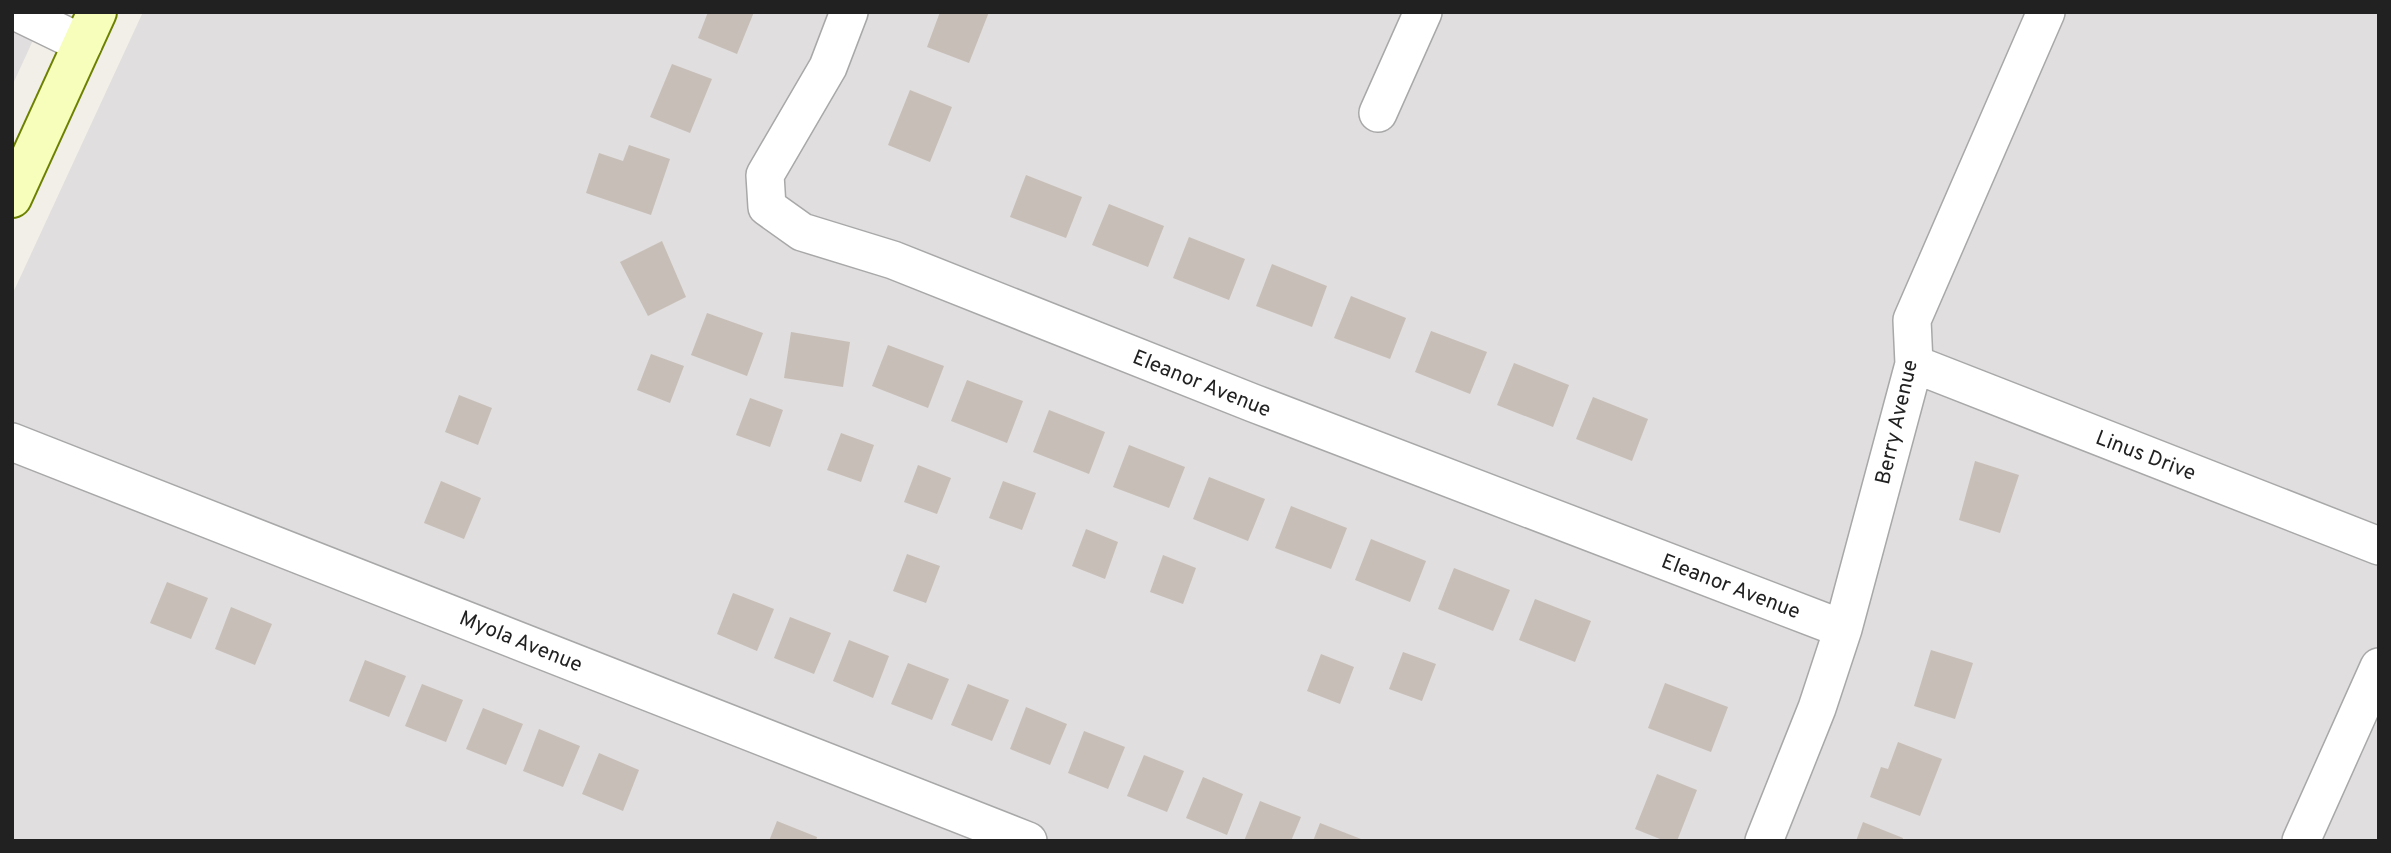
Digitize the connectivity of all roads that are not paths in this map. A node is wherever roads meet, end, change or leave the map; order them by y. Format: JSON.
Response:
{"nodes":[{"id":1,"x":17,"y":12,"type":"edge"},
{"id":2,"x":849,"y":12,"type":"edge"},
{"id":3,"x":1423,"y":12,"type":"edge"},
{"id":4,"x":2046,"y":12,"type":"edge"},
{"id":5,"x":90,"y":28,"type":"edge"},
{"id":6,"x":1378,"y":113,"type":"dead end"},
{"id":7,"x":12,"y":198,"type":"edge"},
{"id":8,"x":1914,"y":364,"type":"junction"},
{"id":9,"x":12,"y":442,"type":"edge"},
{"id":10,"x":2379,"y":546,"type":"edge"},
{"id":11,"x":1843,"y":629,"type":"junction"},
{"id":12,"x":2379,"y":667,"type":"edge"},
{"id":13,"x":1028,"y":841,"type":"edge"},
{"id":14,"x":1764,"y":841,"type":"edge"},
{"id":15,"x":2301,"y":841,"type":"edge"}],
"edges":[{"from":1,"to":5,"type":"street"},
{"from":2,"to":11,"type":"street","name":"Eleanor Avenue"},
{"from":3,"to":6,"type":"street"},
{"from":4,"to":8,"type":"street","name":"Berry Avenue"},
{"from":5,"to":7,"type":"street"},
{"from":8,"to":10,"type":"street","name":"Linus Drive"},
{"from":8,"to":11,"type":"street","name":"Berry Avenue"},
{"from":9,"to":13,"type":"street","name":"Myola Avenue"},
{"from":11,"to":14,"type":"street","name":"Berry Avenue"},
{"from":12,"to":15,"type":"street"}]}
